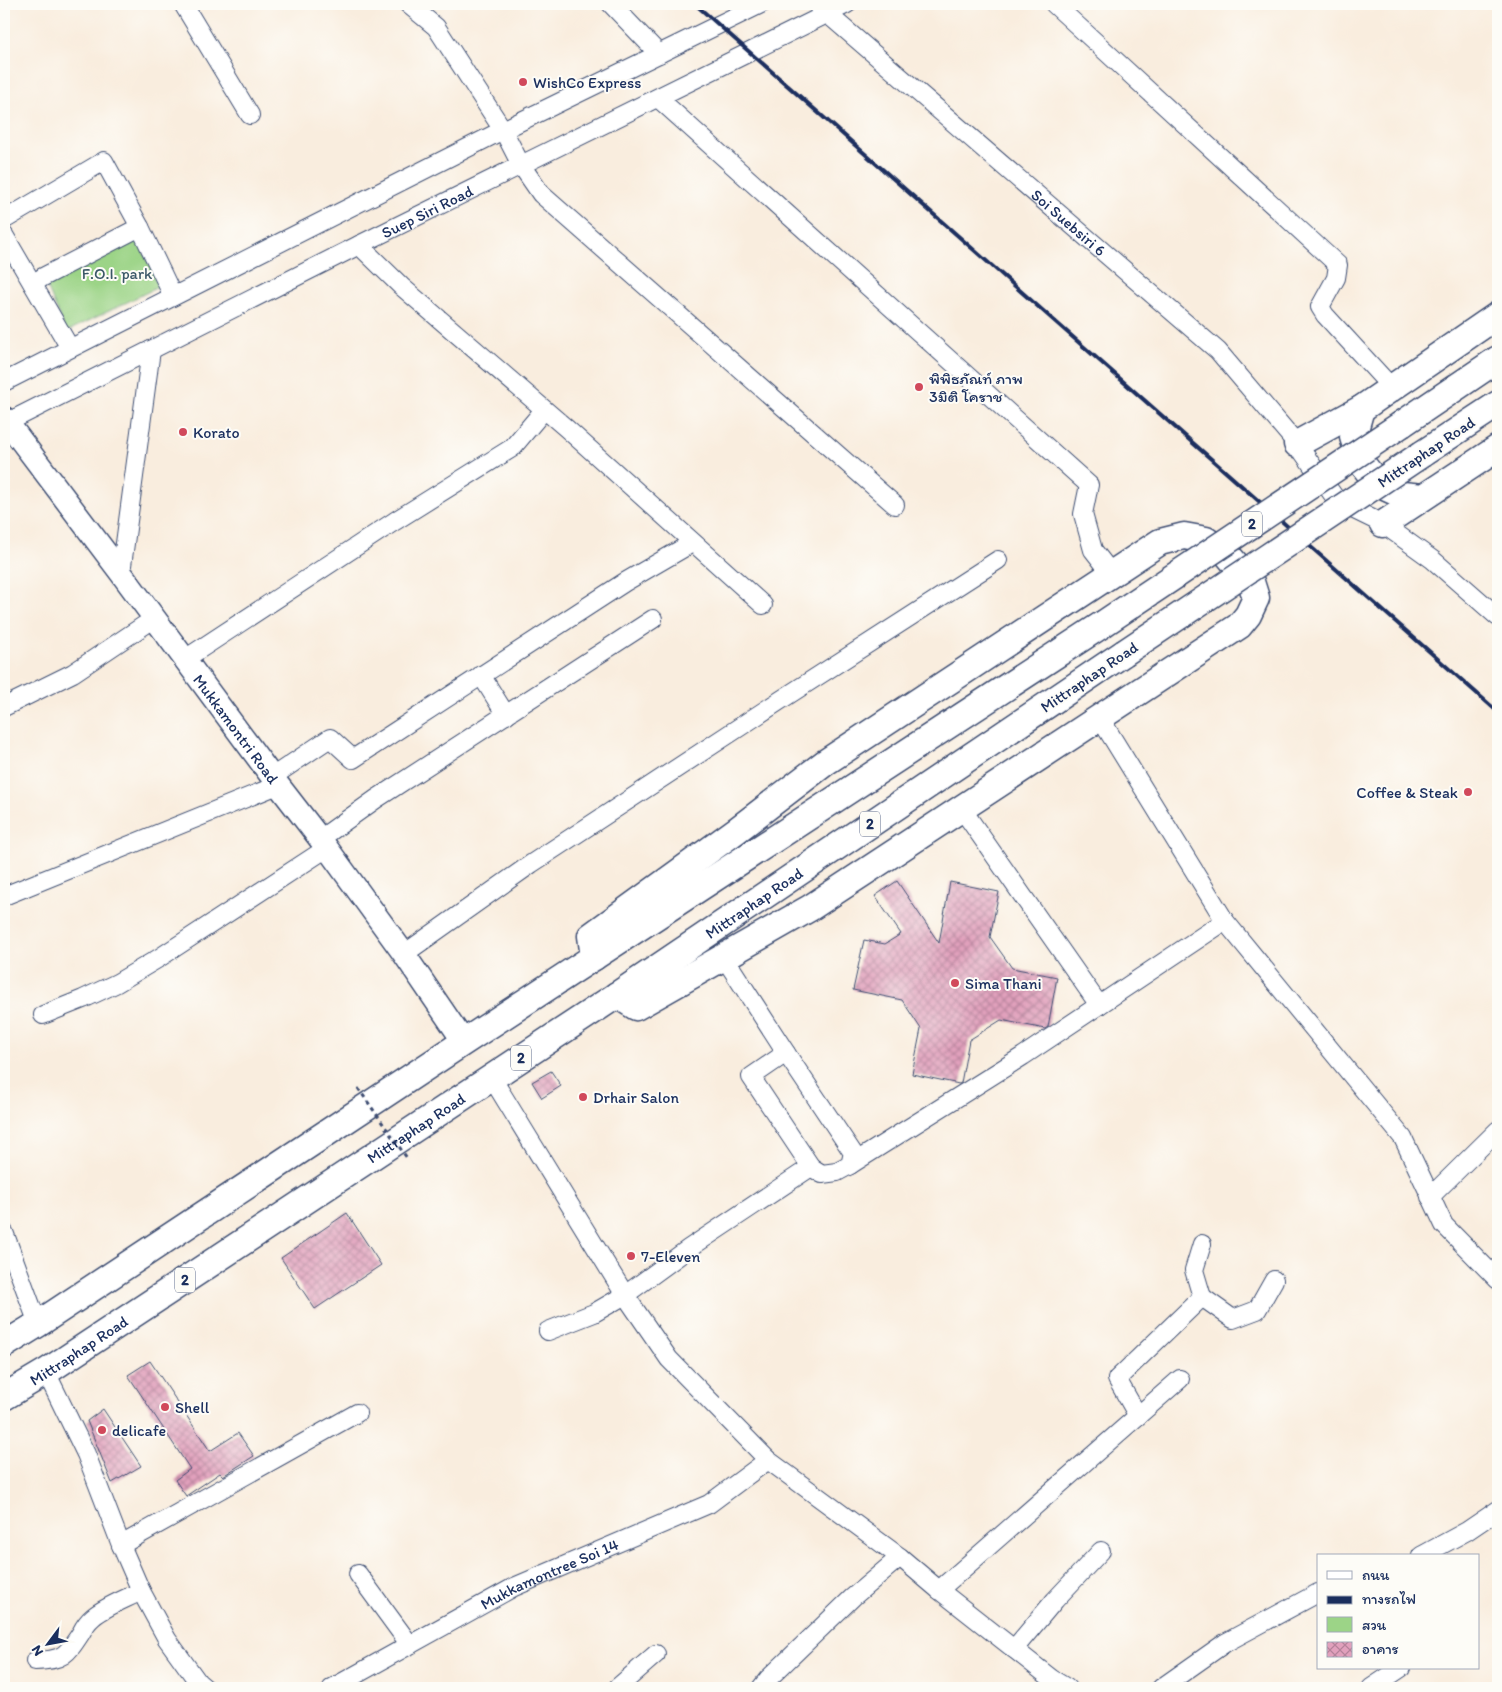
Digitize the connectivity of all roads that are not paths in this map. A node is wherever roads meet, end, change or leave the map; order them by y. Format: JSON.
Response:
{"nodes":[{"id":1,"x":183,"y":4,"type":"edge"},
{"id":2,"x":408,"y":4,"type":"edge"},
{"id":3,"x":611,"y":4,"type":"edge"},
{"id":4,"x":761,"y":4,"type":"edge"},
{"id":5,"x":847,"y":4,"type":"edge"},
{"id":6,"x":1054,"y":4,"type":"edge"},
{"id":7,"x":822,"y":9,"type":"edge"},
{"id":8,"x":660,"y":54,"type":"junction"},
{"id":9,"x":658,"y":98,"type":"junction"},
{"id":10,"x":250,"y":115,"type":"dead end"},
{"id":11,"x":503,"y":130,"type":"junction"},
{"id":12,"x":522,"y":165,"type":"junction"},
{"id":13,"x":4,"y":220,"type":"edge"},
{"id":14,"x":140,"y":227,"type":"junction"},
{"id":15,"x":4,"y":235,"type":"edge"},
{"id":16,"x":359,"y":245,"type":"junction"},
{"id":17,"x":33,"y":284,"type":"junction"},
{"id":18,"x":173,"y":296,"type":"junction"},
{"id":19,"x":1498,"y":315,"type":"edge"},
{"id":20,"x":70,"y":348,"type":"junction"},
{"id":21,"x":151,"y":350,"type":"junction"},
{"id":22,"x":1498,"y":359,"type":"edge"},
{"id":23,"x":4,"y":382,"type":"edge"},
{"id":24,"x":1392,"y":388,"type":"junction"},
{"id":25,"x":1498,"y":404,"type":"edge"},
{"id":26,"x":1361,"y":409,"type":"junction"},
{"id":27,"x":544,"y":410,"type":"junction"},
{"id":28,"x":6,"y":420,"type":"edge"},
{"id":29,"x":1297,"y":444,"type":"junction"},
{"id":30,"x":1498,"y":448,"type":"edge"},
{"id":31,"x":1423,"y":497,"type":"junction"},
{"id":32,"x":895,"y":505,"type":"dead end"},
{"id":33,"x":1383,"y":524,"type":"junction"},
{"id":34,"x":692,"y":543,"type":"junction"},
{"id":35,"x":998,"y":560,"type":"dead end"},
{"id":36,"x":121,"y":573,"type":"junction"},
{"id":37,"x":1111,"y":573,"type":"junction"},
{"id":38,"x":763,"y":605,"type":"dead end"},
{"id":39,"x":1498,"y":617,"type":"edge"},
{"id":40,"x":154,"y":618,"type":"junction"},
{"id":41,"x":653,"y":618,"type":"dead end"},
{"id":42,"x":185,"y":659,"type":"junction"},
{"id":43,"x":481,"y":675,"type":"junction"},
{"id":44,"x":4,"y":707,"type":"edge"},
{"id":45,"x":506,"y":715,"type":"junction"},
{"id":46,"x":1100,"y":718,"type":"junction"},
{"id":47,"x":275,"y":781,"type":"junction"},
{"id":48,"x":962,"y":809,"type":"junction"},
{"id":49,"x":323,"y":844,"type":"junction"},
{"id":50,"x":4,"y":896,"type":"edge"},
{"id":51,"x":1225,"y":921,"type":"junction"},
{"id":52,"x":404,"y":954,"type":"junction"},
{"id":53,"x":594,"y":957,"type":"junction"},
{"id":54,"x":724,"y":957,"type":"junction"},
{"id":55,"x":617,"y":995,"type":"junction"},
{"id":56,"x":1099,"y":1005,"type":"junction"},
{"id":57,"x":43,"y":1015,"type":"dead end"},
{"id":58,"x":464,"y":1042,"type":"junction"},
{"id":59,"x":786,"y":1053,"type":"junction"},
{"id":60,"x":492,"y":1078,"type":"junction"},
{"id":61,"x":1498,"y":1130,"type":"edge"},
{"id":62,"x":850,"y":1165,"type":"junction"},
{"id":63,"x":811,"y":1167,"type":"junction"},
{"id":64,"x":1430,"y":1197,"type":"junction"},
{"id":65,"x":4,"y":1232,"type":"edge"},
{"id":66,"x":1202,"y":1244,"type":"dead end"},
{"id":67,"x":1274,"y":1280,"type":"dead end"},
{"id":68,"x":1498,"y":1280,"type":"edge"},
{"id":69,"x":626,"y":1295,"type":"junction"},
{"id":70,"x":1202,"y":1297,"type":"junction"},
{"id":71,"x":38,"y":1324,"type":"junction"},
{"id":72,"x":548,"y":1331,"type":"dead end"},
{"id":73,"x":4,"y":1345,"type":"edge"},
{"id":74,"x":46,"y":1372,"type":"junction"},
{"id":75,"x":1180,"y":1379,"type":"dead end"},
{"id":76,"x":4,"y":1397,"type":"edge"},
{"id":77,"x":357,"y":1413,"type":"dead end"},
{"id":78,"x":1138,"y":1416,"type":"junction"},
{"id":79,"x":768,"y":1460,"type":"junction"},
{"id":80,"x":1498,"y":1510,"type":"edge"},
{"id":81,"x":121,"y":1546,"type":"junction"},
{"id":82,"x":1101,"y":1551,"type":"dead end"},
{"id":83,"x":1425,"y":1554,"type":"edge"},
{"id":84,"x":900,"y":1557,"type":"junction"},
{"id":85,"x":358,"y":1574,"type":"dead end"},
{"id":86,"x":939,"y":1590,"type":"junction"},
{"id":87,"x":141,"y":1591,"type":"junction"},
{"id":88,"x":1317,"y":1594,"type":"edge"},
{"id":89,"x":410,"y":1645,"type":"junction"},
{"id":90,"x":1014,"y":1649,"type":"junction"},
{"id":91,"x":656,"y":1654,"type":"dead end"},
{"id":92,"x":35,"y":1662,"type":"dead end"},
{"id":93,"x":1398,"y":1670,"type":"edge"},
{"id":94,"x":1051,"y":1684,"type":"edge"},
{"id":95,"x":205,"y":1688,"type":"edge"},
{"id":96,"x":332,"y":1688,"type":"edge"},
{"id":97,"x":617,"y":1688,"type":"edge"},
{"id":98,"x":761,"y":1688,"type":"edge"},
{"id":99,"x":1067,"y":1688,"type":"edge"},
{"id":100,"x":1161,"y":1688,"type":"edge"},
{"id":101,"x":1371,"y":1688,"type":"edge"}],
"edges":[{"from":1,"to":10,"type":"street"},
{"from":2,"to":11,"type":"street"},
{"from":3,"to":8,"type":"street"},
{"from":4,"to":8,"type":"street"},
{"from":5,"to":7,"type":"street","name":"Suep Siri Road"},
{"from":6,"to":24,"type":"street"},
{"from":7,"to":9,"type":"street","name":"Suep Siri Road"},
{"from":7,"to":29,"type":"street","name":"Soi Suebsiri 6"},
{"from":8,"to":11,"type":"street"},
{"from":9,"to":12,"type":"street","name":"Suep Siri Road"},
{"from":9,"to":37,"type":"street"},
{"from":11,"to":12,"type":"street"},
{"from":11,"to":18,"type":"street"},
{"from":12,"to":16,"type":"street","name":"Suep Siri Road"},
{"from":12,"to":32,"type":"street"},
{"from":13,"to":14,"type":"street"},
{"from":14,"to":17,"type":"street"},
{"from":14,"to":18,"type":"street"},
{"from":15,"to":17,"type":"street"},
{"from":16,"to":21,"type":"street","name":"Suep Siri Road"},
{"from":16,"to":27,"type":"street"},
{"from":17,"to":20,"type":"street"},
{"from":18,"to":20,"type":"street"},
{"from":19,"to":24,"type":"highway"},
{"from":20,"to":23,"type":"street"},
{"from":21,"to":28,"type":"street","name":"Suep Siri Road"},
{"from":21,"to":36,"type":"street"},
{"from":22,"to":53,"type":"highway","number":"2","bridge":true},
{"from":24,"to":26,"type":"highway"},
{"from":25,"to":55,"type":"highway","name":"Mittraphap Road","number":"2","bridge":true},
{"from":26,"to":29,"type":"highway"},
{"from":26,"to":31,"type":"highway"},
{"from":27,"to":34,"type":"street"},
{"from":27,"to":42,"type":"street"},
{"from":28,"to":36,"type":"main road","name":"Mukkamontri Road"},
{"from":29,"to":33,"type":"street","name":"Soi Suebsiri 6"},
{"from":30,"to":31,"type":"highway"},
{"from":31,"to":33,"type":"highway"},
{"from":33,"to":39,"type":"street","name":"Soi Suebsiri 6"},
{"from":34,"to":38,"type":"street"},
{"from":34,"to":43,"type":"street"},
{"from":35,"to":52,"type":"street"},
{"from":36,"to":40,"type":"main road","name":"Mukkamontri Road"},
{"from":37,"to":46,"type":"highway"},
{"from":37,"to":53,"type":"highway"},
{"from":40,"to":42,"type":"main road","name":"Mukkamontri Road"},
{"from":40,"to":44,"type":"street"},
{"from":41,"to":45,"type":"street"},
{"from":42,"to":47,"type":"main road","name":"Mukkamontri Road"},
{"from":43,"to":45,"type":"street"},
{"from":43,"to":47,"type":"street"},
{"from":45,"to":49,"type":"street"},
{"from":46,"to":48,"type":"highway"},
{"from":46,"to":51,"type":"street"},
{"from":47,"to":49,"type":"main road","name":"Mukkamontri Road"},
{"from":47,"to":50,"type":"street"},
{"from":48,"to":54,"type":"highway"},
{"from":48,"to":56,"type":"street"},
{"from":49,"to":52,"type":"main road","name":"Mukkamontri Road"},
{"from":49,"to":57,"type":"street"},
{"from":51,"to":56,"type":"street"},
{"from":51,"to":64,"type":"street"},
{"from":52,"to":58,"type":"main road","name":"Mukkamontri Road"},
{"from":53,"to":58,"type":"highway","number":"2"},
{"from":54,"to":55,"type":"highway"},
{"from":54,"to":59,"type":"street"},
{"from":55,"to":60,"type":"highway","name":"Mittraphap Road","number":"2"},
{"from":56,"to":62,"type":"street"},
{"from":58,"to":71,"type":"highway","number":"2"},
{"from":59,"to":62,"type":"street"},
{"from":59,"to":63,"type":"street"},
{"from":60,"to":69,"type":"street"},
{"from":60,"to":74,"type":"highway","name":"Mittraphap Road","number":"2"},
{"from":61,"to":64,"type":"street"},
{"from":62,"to":63,"type":"street"},
{"from":63,"to":69,"type":"street"},
{"from":64,"to":68,"type":"street"},
{"from":65,"to":71,"type":"street"},
{"from":66,"to":70,"type":"street"},
{"from":67,"to":70,"type":"street"},
{"from":69,"to":72,"type":"street"},
{"from":69,"to":79,"type":"street"},
{"from":70,"to":78,"type":"street"},
{"from":71,"to":73,"type":"highway","number":"2"},
{"from":74,"to":76,"type":"highway","name":"Mittraphap Road","number":"2"},
{"from":74,"to":81,"type":"street"},
{"from":75,"to":78,"type":"street"},
{"from":77,"to":81,"type":"street"},
{"from":78,"to":86,"type":"street"},
{"from":79,"to":84,"type":"street"},
{"from":79,"to":89,"type":"street","name":"Mukkamontree Soi 14"},
{"from":80,"to":83,"type":"street"},
{"from":81,"to":87,"type":"street"},
{"from":82,"to":90,"type":"street"},
{"from":84,"to":86,"type":"street"},
{"from":84,"to":98,"type":"street"},
{"from":85,"to":89,"type":"street"},
{"from":86,"to":90,"type":"street"},
{"from":87,"to":92,"type":"street"},
{"from":87,"to":95,"type":"street"},
{"from":88,"to":100,"type":"street"},
{"from":89,"to":96,"type":"street","name":"Mukkamontree Soi 14"},
{"from":90,"to":94,"type":"street"},
{"from":91,"to":97,"type":"street"},
{"from":93,"to":101,"type":"street"},
{"from":94,"to":99,"type":"street"}]}
